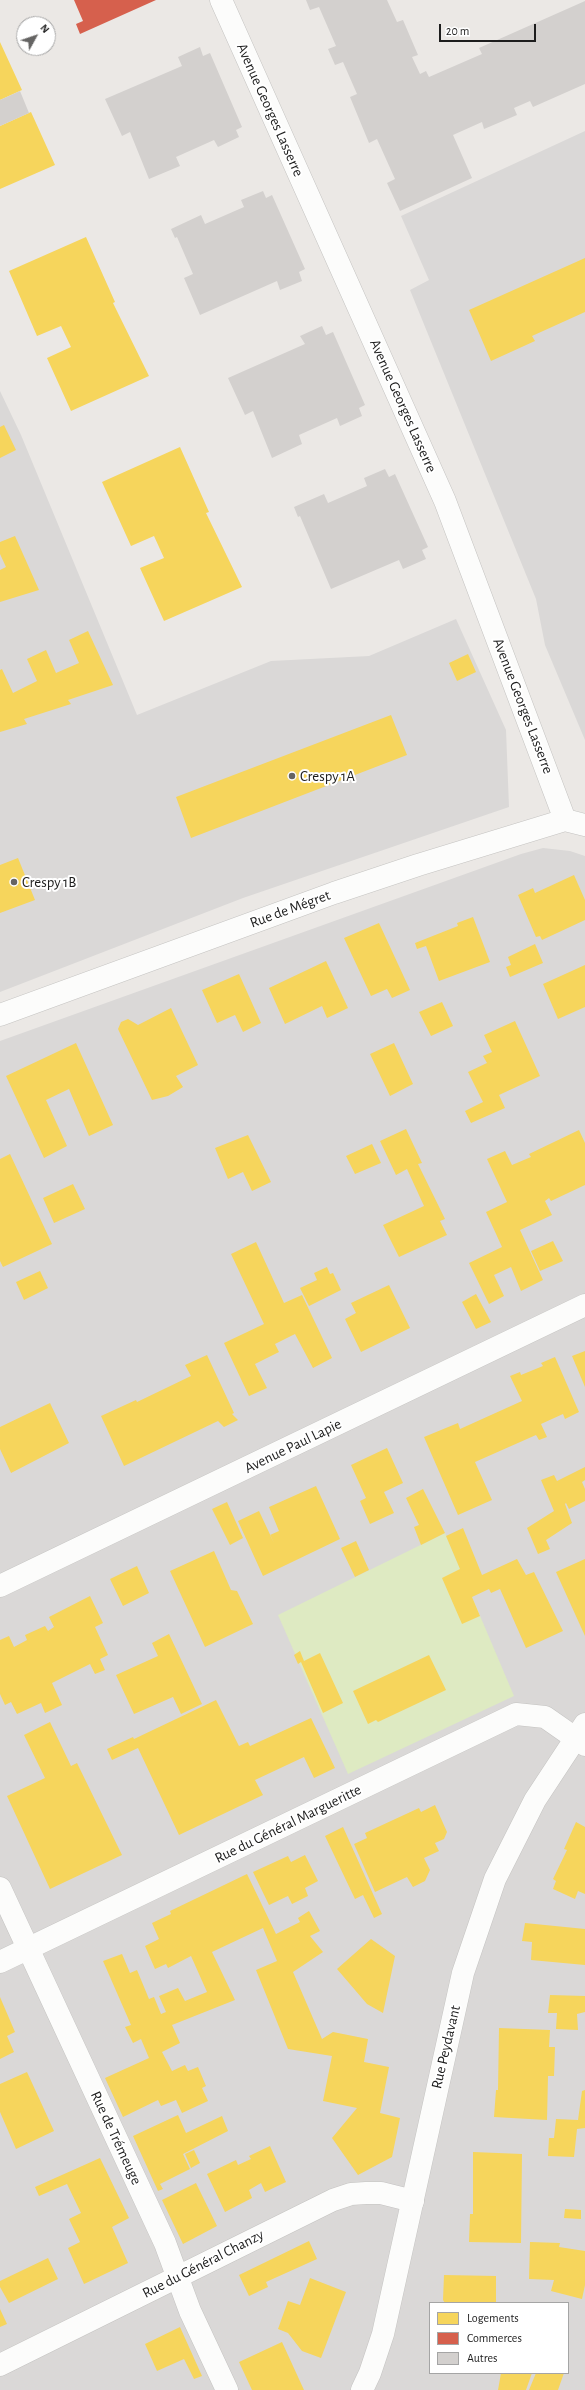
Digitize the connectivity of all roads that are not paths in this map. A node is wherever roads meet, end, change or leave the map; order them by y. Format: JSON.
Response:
{"nodes":[{"id":1,"x":220,"y":0,"type":"edge"},
{"id":2,"x":575,"y":822,"type":"edge"},
{"id":3,"x":0,"y":1015,"type":"edge"},
{"id":4,"x":585,"y":1305,"type":"edge"},
{"id":5,"x":0,"y":1586,"type":"edge"},
{"id":6,"x":582,"y":1735,"type":"edge"},
{"id":7,"x":0,"y":1888,"type":"edge"},
{"id":8,"x":28,"y":1948,"type":"junction"},
{"id":9,"x":0,"y":1962,"type":"edge"},
{"id":10,"x":413,"y":2201,"type":"junction"},
{"id":11,"x":178,"y":2277,"type":"junction"},
{"id":12,"x":0,"y":2365,"type":"edge"},
{"id":13,"x":227,"y":2390,"type":"edge"},
{"id":14,"x":362,"y":2390,"type":"edge"}],
"edges":[{"from":1,"to":2,"type":"street","name":"Avenue Georges Lasserre"},
{"from":2,"to":3,"type":"street","name":"Rue de Mégret"},
{"from":4,"to":5,"type":"street","name":"Avenue Paul Lapie"},
{"from":6,"to":8,"type":"street","name":"Rue du Général Margueritte"},
{"from":6,"to":10,"type":"street","name":"Rue Peydavant"},
{"from":7,"to":8,"type":"street","name":"Rue de Trémeuge"},
{"from":8,"to":9,"type":"street","name":"Rue du Général Margueritte"},
{"from":8,"to":11,"type":"street","name":"Rue de Trémeuge"},
{"from":10,"to":11,"type":"street","name":"Rue du Général Chanzy"},
{"from":10,"to":14,"type":"street","name":"Rue Peydavant"},
{"from":11,"to":12,"type":"street","name":"Rue du Général Chanzy"},
{"from":11,"to":13,"type":"street","name":"Rue de Trémeuge"}]}
